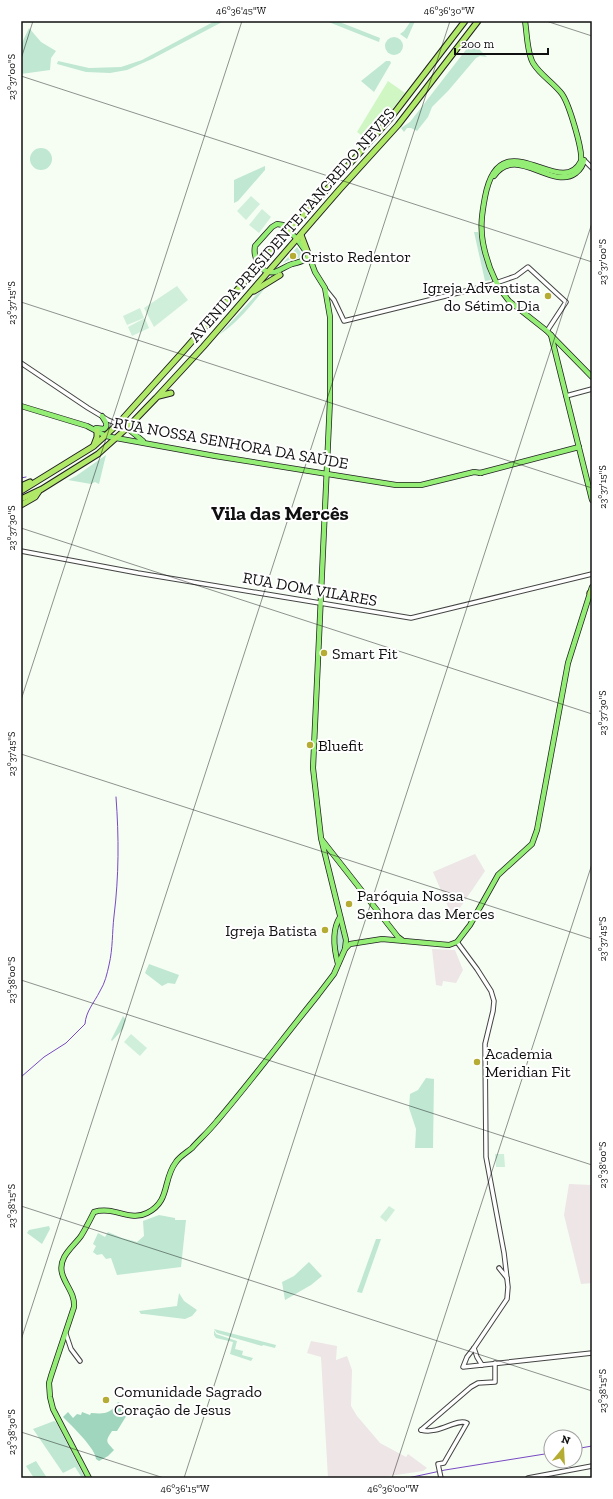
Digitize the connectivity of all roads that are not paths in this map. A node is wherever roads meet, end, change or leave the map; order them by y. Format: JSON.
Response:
{"nodes":[{"id":1,"x":465,"y":21,"type":"edge"},
{"id":2,"x":478,"y":21,"type":"edge"},
{"id":3,"x":525,"y":21,"type":"edge"},
{"id":4,"x":579,"y":143,"type":"junction"},
{"id":5,"x":584,"y":160,"type":"junction"},
{"id":6,"x":592,"y":168,"type":"edge"},
{"id":7,"x":485,"y":196,"type":"junction"},
{"id":8,"x":290,"y":231,"type":"junction"},
{"id":9,"x":299,"y":237,"type":"junction"},
{"id":10,"x":309,"y":256,"type":"junction"},
{"id":11,"x":301,"y":262,"type":"junction"},
{"id":12,"x":259,"y":265,"type":"junction"},
{"id":13,"x":268,"y":272,"type":"junction"},
{"id":14,"x":315,"y":272,"type":"junction"},
{"id":15,"x":280,"y":275,"type":"dead end"},
{"id":16,"x":496,"y":283,"type":"junction"},
{"id":17,"x":325,"y":288,"type":"junction"},
{"id":18,"x":248,"y":295,"type":"junction"},
{"id":19,"x":547,"y":331,"type":"junction"},
{"id":20,"x":551,"y":335,"type":"junction"},
{"id":21,"x":21,"y":363,"type":"edge"},
{"id":22,"x":592,"y":377,"type":"edge"},
{"id":23,"x":592,"y":390,"type":"edge"},
{"id":24,"x":171,"y":393,"type":"dead end"},
{"id":25,"x":566,"y":396,"type":"junction"},
{"id":26,"x":156,"y":398,"type":"junction"},
{"id":27,"x":21,"y":406,"type":"edge"},
{"id":28,"x":102,"y":416,"type":"junction"},
{"id":29,"x":118,"y":424,"type":"junction"},
{"id":30,"x":87,"y":426,"type":"junction"},
{"id":31,"x":127,"y":428,"type":"junction"},
{"id":32,"x":97,"y":431,"type":"junction"},
{"id":33,"x":106,"y":436,"type":"junction"},
{"id":34,"x":116,"y":438,"type":"junction"},
{"id":35,"x":144,"y":442,"type":"junction"},
{"id":36,"x":94,"y":446,"type":"junction"},
{"id":37,"x":579,"y":447,"type":"junction"},
{"id":38,"x":326,"y":474,"type":"junction"},
{"id":39,"x":42,"y":478,"type":"junction"},
{"id":40,"x":21,"y":486,"type":"edge"},
{"id":41,"x":42,"y":489,"type":"junction"},
{"id":42,"x":21,"y":491,"type":"edge"},
{"id":43,"x":21,"y":499,"type":"edge"},
{"id":44,"x":592,"y":500,"type":"edge"},
{"id":45,"x":21,"y":505,"type":"edge"},
{"id":46,"x":21,"y":551,"type":"edge"},
{"id":47,"x":592,"y":574,"type":"edge"},
{"id":48,"x":592,"y":586,"type":"edge"},
{"id":49,"x":591,"y":592,"type":"edge"},
{"id":50,"x":321,"y":603,"type":"junction"},
{"id":51,"x":321,"y":838,"type":"junction"},
{"id":52,"x":332,"y":853,"type":"junction"},
{"id":53,"x":325,"y":854,"type":"junction"},
{"id":54,"x":340,"y":917,"type":"junction"},
{"id":55,"x":398,"y":937,"type":"junction"},
{"id":56,"x":346,"y":940,"type":"junction"},
{"id":57,"x":392,"y":940,"type":"junction"},
{"id":58,"x":405,"y":941,"type":"junction"},
{"id":59,"x":457,"y":942,"type":"junction"},
{"id":60,"x":350,"y":944,"type":"junction"},
{"id":61,"x":346,"y":949,"type":"junction"},
{"id":62,"x":338,"y":964,"type":"junction"},
{"id":63,"x":500,"y":1268,"type":"dead end"},
{"id":64,"x":507,"y":1278,"type":"junction"},
{"id":65,"x":66,"y":1334,"type":"junction"},
{"id":66,"x":474,"y":1348,"type":"junction"},
{"id":67,"x":592,"y":1353,"type":"edge"},
{"id":68,"x":80,"y":1361,"type":"dead end"},
{"id":69,"x":495,"y":1363,"type":"junction"},
{"id":70,"x":482,"y":1365,"type":"junction"},
{"id":71,"x":592,"y":1466,"type":"edge"},
{"id":72,"x":440,"y":1477,"type":"edge"},
{"id":73,"x":88,"y":1478,"type":"edge"},
{"id":74,"x":528,"y":1478,"type":"edge"}],
"edges":[{"from":1,"to":8,"type":"highway","name":"AVENIDA PRESIDENTE TANCREDO NEVES"},
{"from":2,"to":9,"type":"highway","name":"AVENIDA PRESIDENTE TANCREDO NEVES"},
{"from":3,"to":4,"type":"main road"},
{"from":4,"to":5,"type":"main road"},
{"from":4,"to":7,"type":"main road"},
{"from":5,"to":6,"type":"street"},
{"from":5,"to":7,"type":"main road"},
{"from":7,"to":16,"type":"main road"},
{"from":8,"to":9,"type":"main road"},
{"from":8,"to":12,"type":"highway","name":"AVENIDA PRESIDENTE TANCREDO NEVES"},
{"from":8,"to":12,"type":"main road"},
{"from":9,"to":10,"type":"highway"},
{"from":9,"to":13,"type":"highway","name":"AVENIDA PRESIDENTE TANCREDO NEVES"},
{"from":10,"to":11,"type":"main road"},
{"from":10,"to":14,"type":"main road"},
{"from":11,"to":13,"type":"main road"},
{"from":11,"to":14,"type":"main road"},
{"from":12,"to":13,"type":"main road"},
{"from":12,"to":29,"type":"highway","name":"AVENIDA PRESIDENTE TANCREDO NEVES"},
{"from":13,"to":18,"type":"highway","name":"AVENIDA PRESIDENTE TANCREDO NEVES"},
{"from":14,"to":17,"type":"main road"},
{"from":15,"to":18,"type":"highway"},
{"from":16,"to":17,"type":"street"},
{"from":16,"to":19,"type":"main road"},
{"from":16,"to":19,"type":"street"},
{"from":17,"to":38,"type":"main road"},
{"from":18,"to":26,"type":"highway","name":"AVENIDA PRESIDENTE TANCREDO NEVES"},
{"from":19,"to":20,"type":"main road"},
{"from":20,"to":22,"type":"main road"},
{"from":20,"to":25,"type":"main road"},
{"from":21,"to":28,"type":"street"},
{"from":23,"to":25,"type":"street"},
{"from":24,"to":26,"type":"highway"},
{"from":25,"to":37,"type":"main road"},
{"from":26,"to":31,"type":"highway","name":"AVENIDA PRESIDENTE TANCREDO NEVES"},
{"from":27,"to":30,"type":"main road","name":"RUA NOSSA SENHORA DA SAÚDE"},
{"from":28,"to":29,"type":"street"},
{"from":28,"to":30,"type":"main road"},
{"from":29,"to":31,"type":"main road"},
{"from":29,"to":33,"type":"highway","name":"AVENIDA PRESIDENTE TANCREDO NEVES"},
{"from":30,"to":32,"type":"main road","name":"RUA NOSSA SENHORA DA SAÚDE"},
{"from":31,"to":34,"type":"highway","name":"AVENIDA PRESIDENTE TANCREDO NEVES"},
{"from":31,"to":35,"type":"main road"},
{"from":32,"to":33,"type":"main road","name":"RUA NOSSA SENHORA DA SAÚDE"},
{"from":32,"to":36,"type":"highway"},
{"from":33,"to":34,"type":"main road","name":"RUA NOSSA SENHORA DA SAÚDE"},
{"from":33,"to":36,"type":"highway","name":"AVENIDA PRESIDENTE TANCREDO NEVES"},
{"from":34,"to":35,"type":"main road","name":"RUA NOSSA SENHORA DA SAÚDE"},
{"from":34,"to":41,"type":"highway","name":"AVENIDA PRESIDENTE TANCREDO NEVES"},
{"from":35,"to":38,"type":"main road","name":"RUA NOSSA SENHORA DA SAÚDE"},
{"from":36,"to":39,"type":"highway","name":"AVENIDA PRESIDENTE TANCREDO NEVES"},
{"from":37,"to":38,"type":"main road","name":"RUA NOSSA SENHORA DA SAÚDE"},
{"from":37,"to":44,"type":"main road"},
{"from":38,"to":50,"type":"main road"},
{"from":39,"to":40,"type":"highway"},
{"from":39,"to":42,"type":"highway"},
{"from":41,"to":43,"type":"highway"},
{"from":41,"to":45,"type":"highway"},
{"from":46,"to":50,"type":"street","name":"RUA DOM VILARES"},
{"from":47,"to":50,"type":"street","name":"RUA DOM VILARES"},
{"from":48,"to":49,"type":"main road"},
{"from":49,"to":59,"type":"main road"},
{"from":50,"to":51,"type":"main road"},
{"from":51,"to":52,"type":"main road"},
{"from":51,"to":53,"type":"main road"},
{"from":52,"to":53,"type":"main road"},
{"from":52,"to":55,"type":"main road"},
{"from":53,"to":54,"type":"main road"},
{"from":54,"to":56,"type":"main road"},
{"from":54,"to":62,"type":"main road"},
{"from":55,"to":57,"type":"main road"},
{"from":55,"to":58,"type":"main road"},
{"from":56,"to":60,"type":"main road"},
{"from":56,"to":61,"type":"main road"},
{"from":57,"to":58,"type":"main road"},
{"from":57,"to":60,"type":"main road"},
{"from":58,"to":59,"type":"main road"},
{"from":59,"to":64,"type":"street"},
{"from":60,"to":61,"type":"main road"},
{"from":61,"to":62,"type":"main road"},
{"from":62,"to":65,"type":"main road"},
{"from":63,"to":64,"type":"street"},
{"from":64,"to":66,"type":"street"},
{"from":65,"to":68,"type":"street"},
{"from":65,"to":73,"type":"main road"},
{"from":66,"to":70,"type":"street"},
{"from":66,"to":70,"type":"street"},
{"from":67,"to":69,"type":"street"},
{"from":69,"to":70,"type":"street"},
{"from":69,"to":72,"type":"street"},
{"from":71,"to":74,"type":"street"}]}
